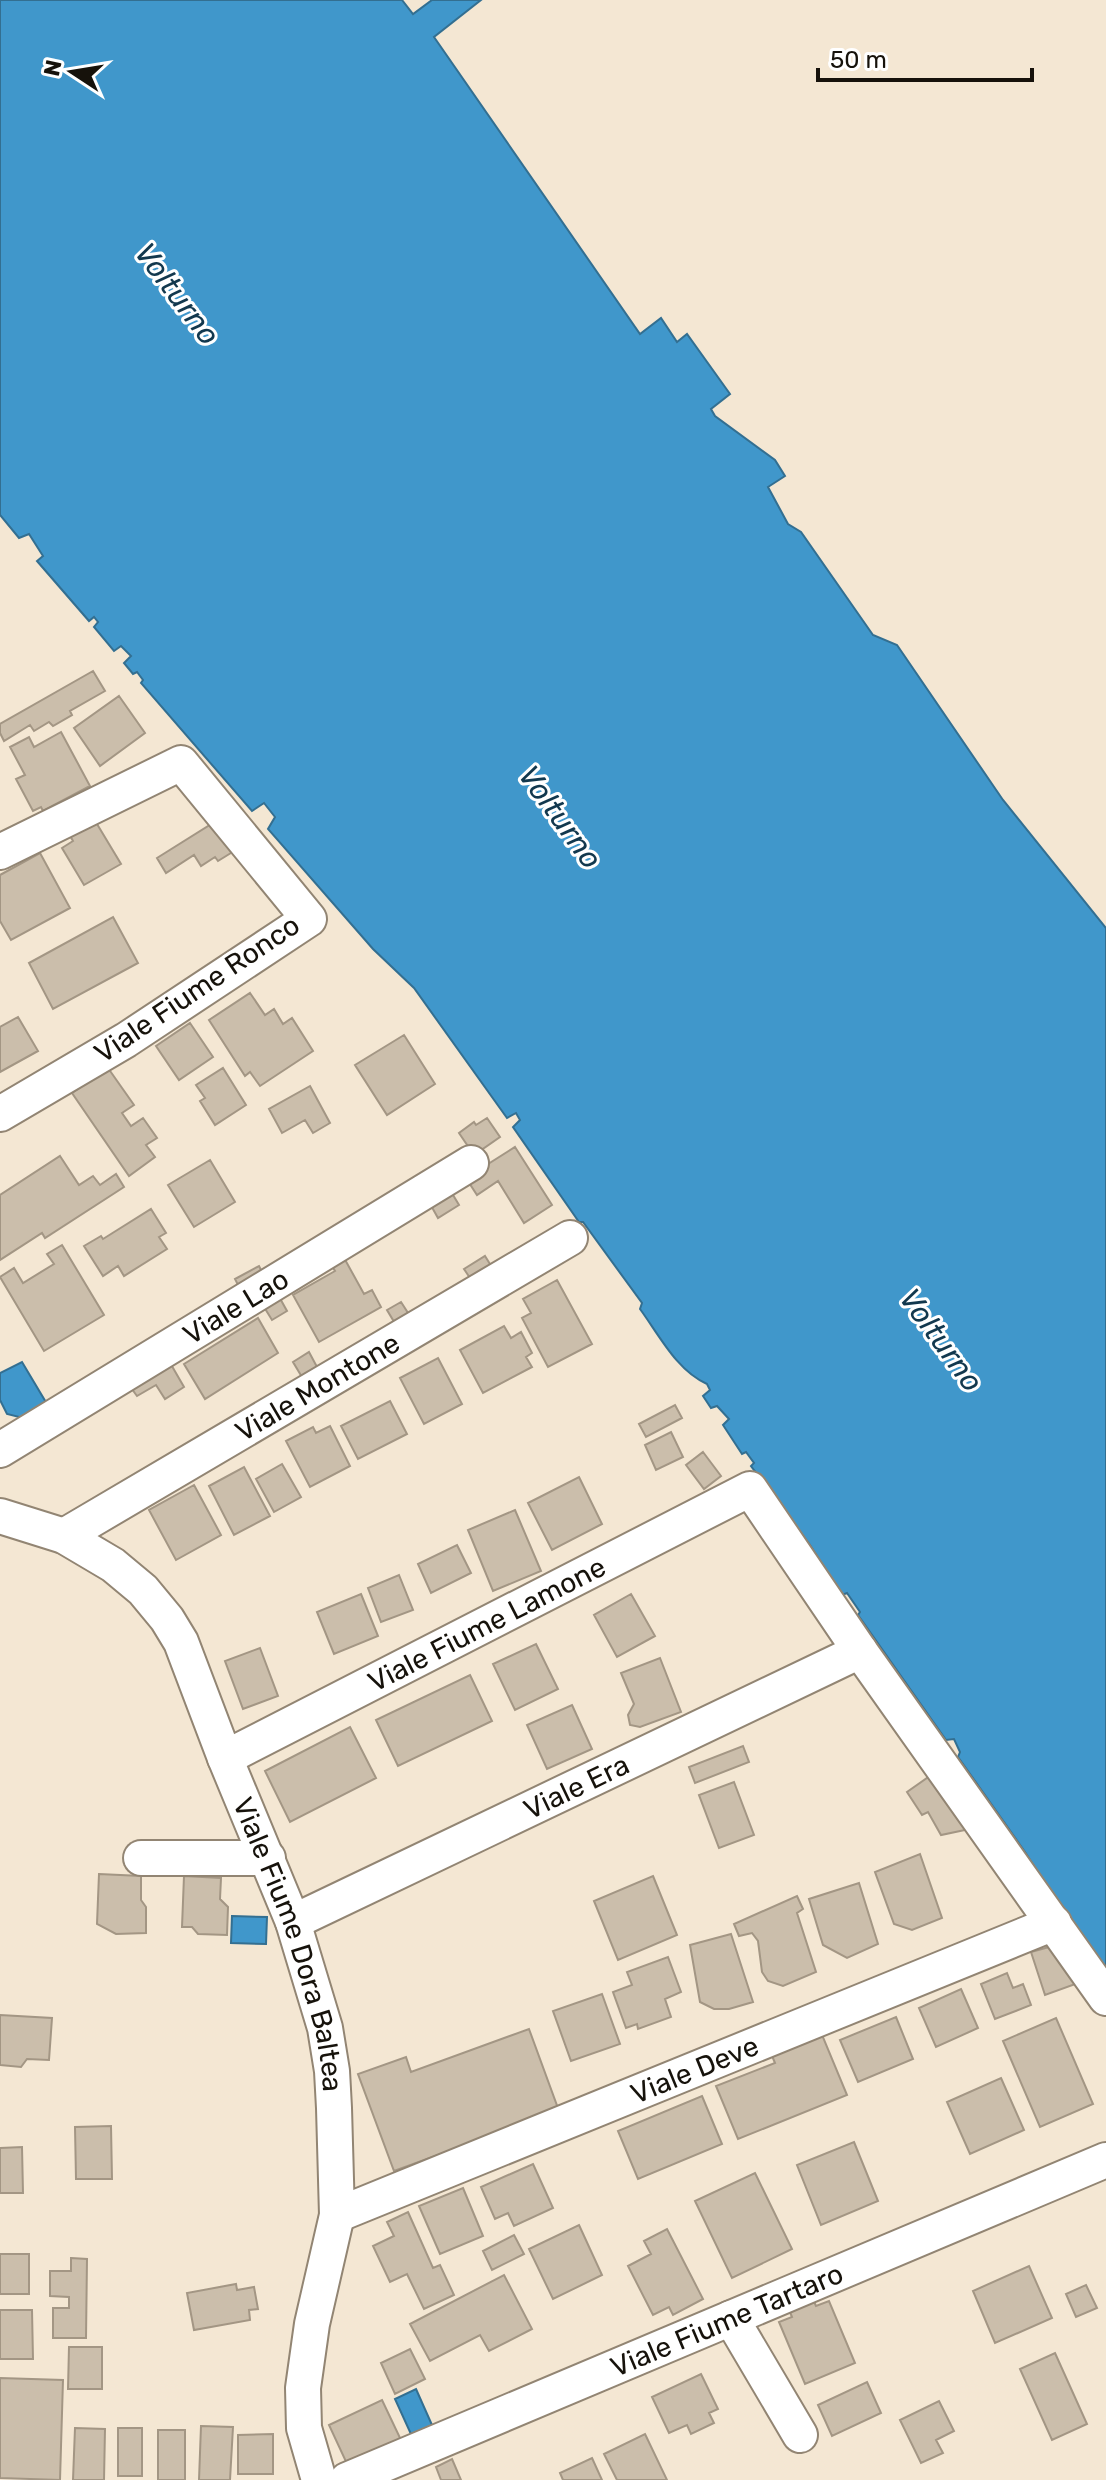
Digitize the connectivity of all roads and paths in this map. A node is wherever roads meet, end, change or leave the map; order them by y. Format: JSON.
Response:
{"nodes":[{"id":1,"x":0,"y":852,"type":"edge"},
{"id":2,"x":0,"y":1114,"type":"edge"},
{"id":3,"x":471,"y":1163,"type":"dead end"},
{"id":4,"x":570,"y":1238,"type":"dead end"},
{"id":5,"x":0,"y":1450,"type":"edge"},
{"id":6,"x":0,"y":1516,"type":"edge"},
{"id":7,"x":64,"y":1536,"type":"junction"},
{"id":8,"x":860,"y":1651,"type":"junction"},
{"id":9,"x":225,"y":1758,"type":"junction"},
{"id":10,"x":141,"y":1858,"type":"dead end"},
{"id":11,"x":268,"y":1858,"type":"junction"},
{"id":12,"x":293,"y":1922,"type":"junction"},
{"id":13,"x":1054,"y":1923,"type":"junction"},
{"id":14,"x":1106,"y":1998,"type":"edge"},
{"id":15,"x":1106,"y":2160,"type":"edge"},
{"id":16,"x":337,"y":2215,"type":"junction"},
{"id":17,"x":731,"y":2318,"type":"junction"},
{"id":18,"x":800,"y":2435,"type":"dead end"},
{"id":19,"x":319,"y":2480,"type":"edge"},
{"id":20,"x":347,"y":2480,"type":"edge"}],
"edges":[{"from":1,"to":2,"type":"street","name":"Viale Fiume Ronco"},
{"from":3,"to":5,"type":"street","name":"Viale Lao"},
{"from":4,"to":7,"type":"street","name":"Viale Montone"},
{"from":6,"to":7,"type":"street","name":"Viale Fiume Dora Baltea"},
{"from":7,"to":9,"type":"street","name":"Viale Fiume Dora Baltea"},
{"from":8,"to":9,"type":"street","name":"Viale Fiume Lamone"},
{"from":8,"to":12,"type":"street","name":"Viale Era"},
{"from":8,"to":13,"type":"street"},
{"from":9,"to":11,"type":"street","name":"Viale Fiume Dora Baltea"},
{"from":10,"to":11,"type":"street"},
{"from":11,"to":12,"type":"street","name":"Viale Fiume Dora Baltea"},
{"from":12,"to":16,"type":"street","name":"Viale Fiume Dora Baltea"},
{"from":13,"to":14,"type":"street"},
{"from":13,"to":16,"type":"street","name":"Viale Deve"},
{"from":15,"to":17,"type":"street","name":"Viale Fiume Tartaro"},
{"from":16,"to":19,"type":"street","name":"Viale Fiume Dora Baltea"},
{"from":17,"to":18,"type":"street"},
{"from":17,"to":20,"type":"street","name":"Viale Fiume Tartaro"}]}
